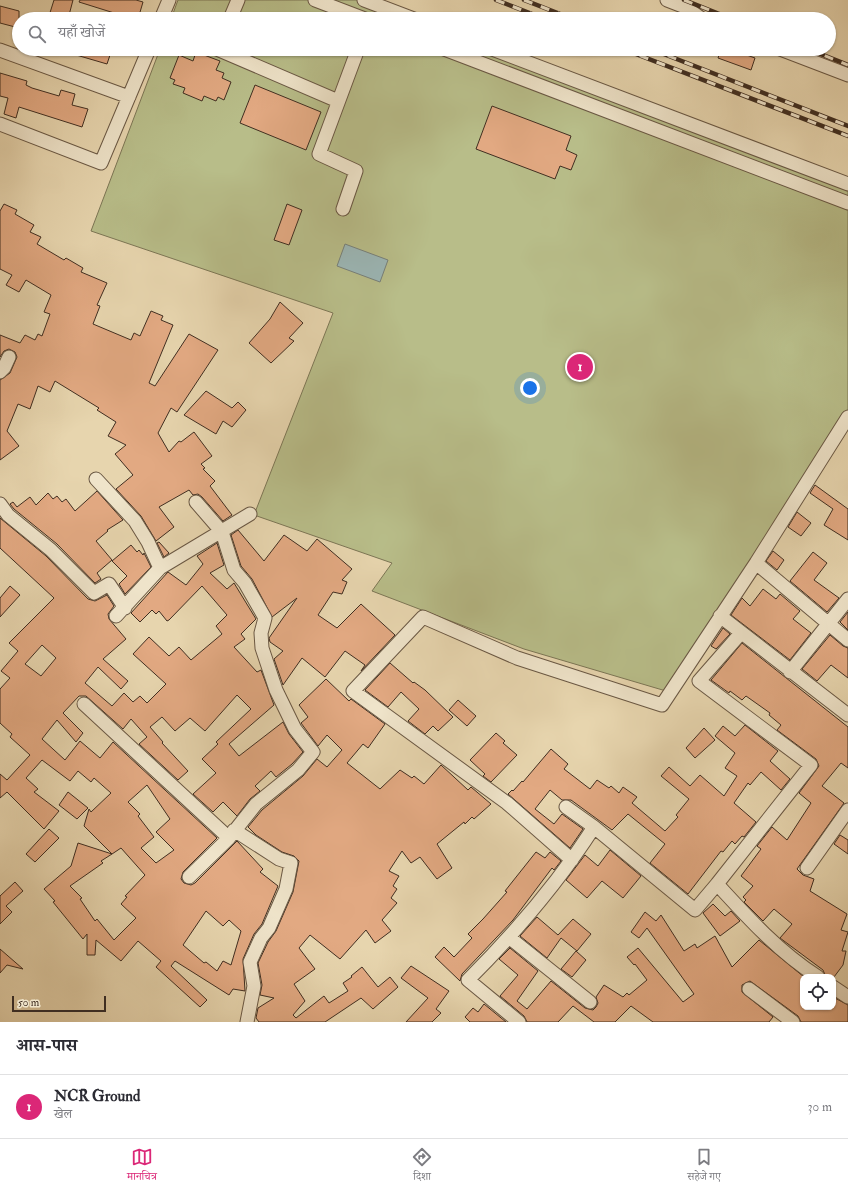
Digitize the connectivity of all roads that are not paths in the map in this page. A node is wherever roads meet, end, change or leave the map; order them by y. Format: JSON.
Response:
{"nodes":[{"id":1,"x":170,"y":0,"type":"edge"},
{"id":2,"x":238,"y":0,"type":"edge"},
{"id":3,"x":315,"y":0,"type":"edge"},
{"id":4,"x":364,"y":0,"type":"edge"},
{"id":5,"x":667,"y":0,"type":"edge"},
{"id":6,"x":165,"y":12,"type":"edge"},
{"id":7,"x":233,"y":12,"type":"edge"},
{"id":8,"x":347,"y":12,"type":"edge"},
{"id":9,"x":396,"y":12,"type":"edge"},
{"id":10,"x":692,"y":12,"type":"edge"},
{"id":11,"x":0,"y":50,"type":"edge"},
{"id":12,"x":12,"y":54,"type":"edge"},
{"id":13,"x":16,"y":56,"type":"edge"},
{"id":14,"x":146,"y":56,"type":"edge"},
{"id":15,"x":233,"y":56,"type":"edge"},
{"id":16,"x":355,"y":56,"type":"edge"},
{"id":17,"x":462,"y":56,"type":"edge"},
{"id":18,"x":510,"y":56,"type":"edge"},
{"id":19,"x":799,"y":56,"type":"edge"},
{"id":20,"x":848,"y":74,"type":"edge"},
{"id":21,"x":128,"y":97,"type":"junction"},
{"id":22,"x":338,"y":101,"type":"junction"},
{"id":23,"x":0,"y":124,"type":"edge"},
{"id":24,"x":848,"y":184,"type":"edge"},
{"id":25,"x":848,"y":203,"type":"edge"},
{"id":26,"x":343,"y":209,"type":"dead end"},
{"id":27,"x":9,"y":357,"type":"dead end"},
{"id":28,"x":0,"y":372,"type":"edge"},
{"id":29,"x":848,"y":417,"type":"edge"},
{"id":30,"x":96,"y":479,"type":"dead end"},
{"id":31,"x":196,"y":502,"type":"dead end"},
{"id":32,"x":0,"y":504,"type":"edge"},
{"id":33,"x":250,"y":514,"type":"dead end"},
{"id":34,"x":222,"y":532,"type":"junction"},
{"id":35,"x":756,"y":563,"type":"junction"},
{"id":36,"x":160,"y":568,"type":"junction"},
{"id":37,"x":848,"y":599,"type":"edge"},
{"id":38,"x":720,"y":616,"type":"junction"},
{"id":39,"x":828,"y":623,"type":"junction"},
{"id":40,"x":741,"y":633,"type":"junction"},
{"id":41,"x":848,"y":640,"type":"edge"},
{"id":42,"x":790,"y":672,"type":"junction"},
{"id":43,"x":84,"y":704,"type":"dead end"},
{"id":44,"x":848,"y":715,"type":"edge"},
{"id":45,"x":566,"y":807,"type":"dead end"},
{"id":46,"x":848,"y":810,"type":"edge"},
{"id":47,"x":594,"y":827,"type":"junction"},
{"id":48,"x":231,"y":834,"type":"junction"},
{"id":49,"x":572,"y":860,"type":"junction"},
{"id":50,"x":807,"y":868,"type":"dead end"},
{"id":51,"x":189,"y":877,"type":"dead end"},
{"id":52,"x":717,"y":884,"type":"junction"},
{"id":53,"x":510,"y":938,"type":"junction"},
{"id":54,"x":813,"y":974,"type":"edge"},
{"id":55,"x":749,"y":989,"type":"dead end"},
{"id":56,"x":836,"y":989,"type":"edge"},
{"id":57,"x":848,"y":997,"type":"edge"},
{"id":58,"x":590,"y":1002,"type":"dead end"},
{"id":59,"x":247,"y":1022,"type":"edge"},
{"id":60,"x":519,"y":1022,"type":"edge"},
{"id":61,"x":793,"y":1022,"type":"edge"}],
"edges":[{"from":1,"to":6,"type":"street"},
{"from":2,"to":7,"type":"street"},
{"from":3,"to":8,"type":"street"},
{"from":4,"to":9,"type":"street"},
{"from":5,"to":10,"type":"street"},
{"from":11,"to":12,"type":"street"},
{"from":13,"to":21,"type":"street"},
{"from":14,"to":21,"type":"street"},
{"from":15,"to":22,"type":"street"},
{"from":16,"to":22,"type":"street"},
{"from":17,"to":25,"type":"street"},
{"from":18,"to":24,"type":"street"},
{"from":19,"to":20,"type":"street"},
{"from":21,"to":23,"type":"street"},
{"from":22,"to":26,"type":"street"},
{"from":27,"to":28,"type":"street"},
{"from":29,"to":35,"type":"street"},
{"from":30,"to":36,"type":"street"},
{"from":31,"to":34,"type":"street"},
{"from":32,"to":36,"type":"street"},
{"from":33,"to":34,"type":"street"},
{"from":34,"to":36,"type":"street"},
{"from":34,"to":48,"type":"street"},
{"from":35,"to":38,"type":"street"},
{"from":35,"to":39,"type":"street"},
{"from":37,"to":39,"type":"street"},
{"from":38,"to":40,"type":"street"},
{"from":38,"to":49,"type":"street"},
{"from":39,"to":41,"type":"street"},
{"from":39,"to":42,"type":"street"},
{"from":40,"to":42,"type":"street"},
{"from":40,"to":52,"type":"street"},
{"from":42,"to":44,"type":"street"},
{"from":43,"to":48,"type":"street"},
{"from":45,"to":47,"type":"street"},
{"from":46,"to":50,"type":"street"},
{"from":47,"to":49,"type":"street"},
{"from":47,"to":52,"type":"street"},
{"from":48,"to":51,"type":"street"},
{"from":48,"to":59,"type":"street"},
{"from":49,"to":53,"type":"street"},
{"from":52,"to":54,"type":"street"},
{"from":53,"to":58,"type":"street"},
{"from":53,"to":60,"type":"street"},
{"from":55,"to":61,"type":"street"},
{"from":56,"to":57,"type":"street"}]}
